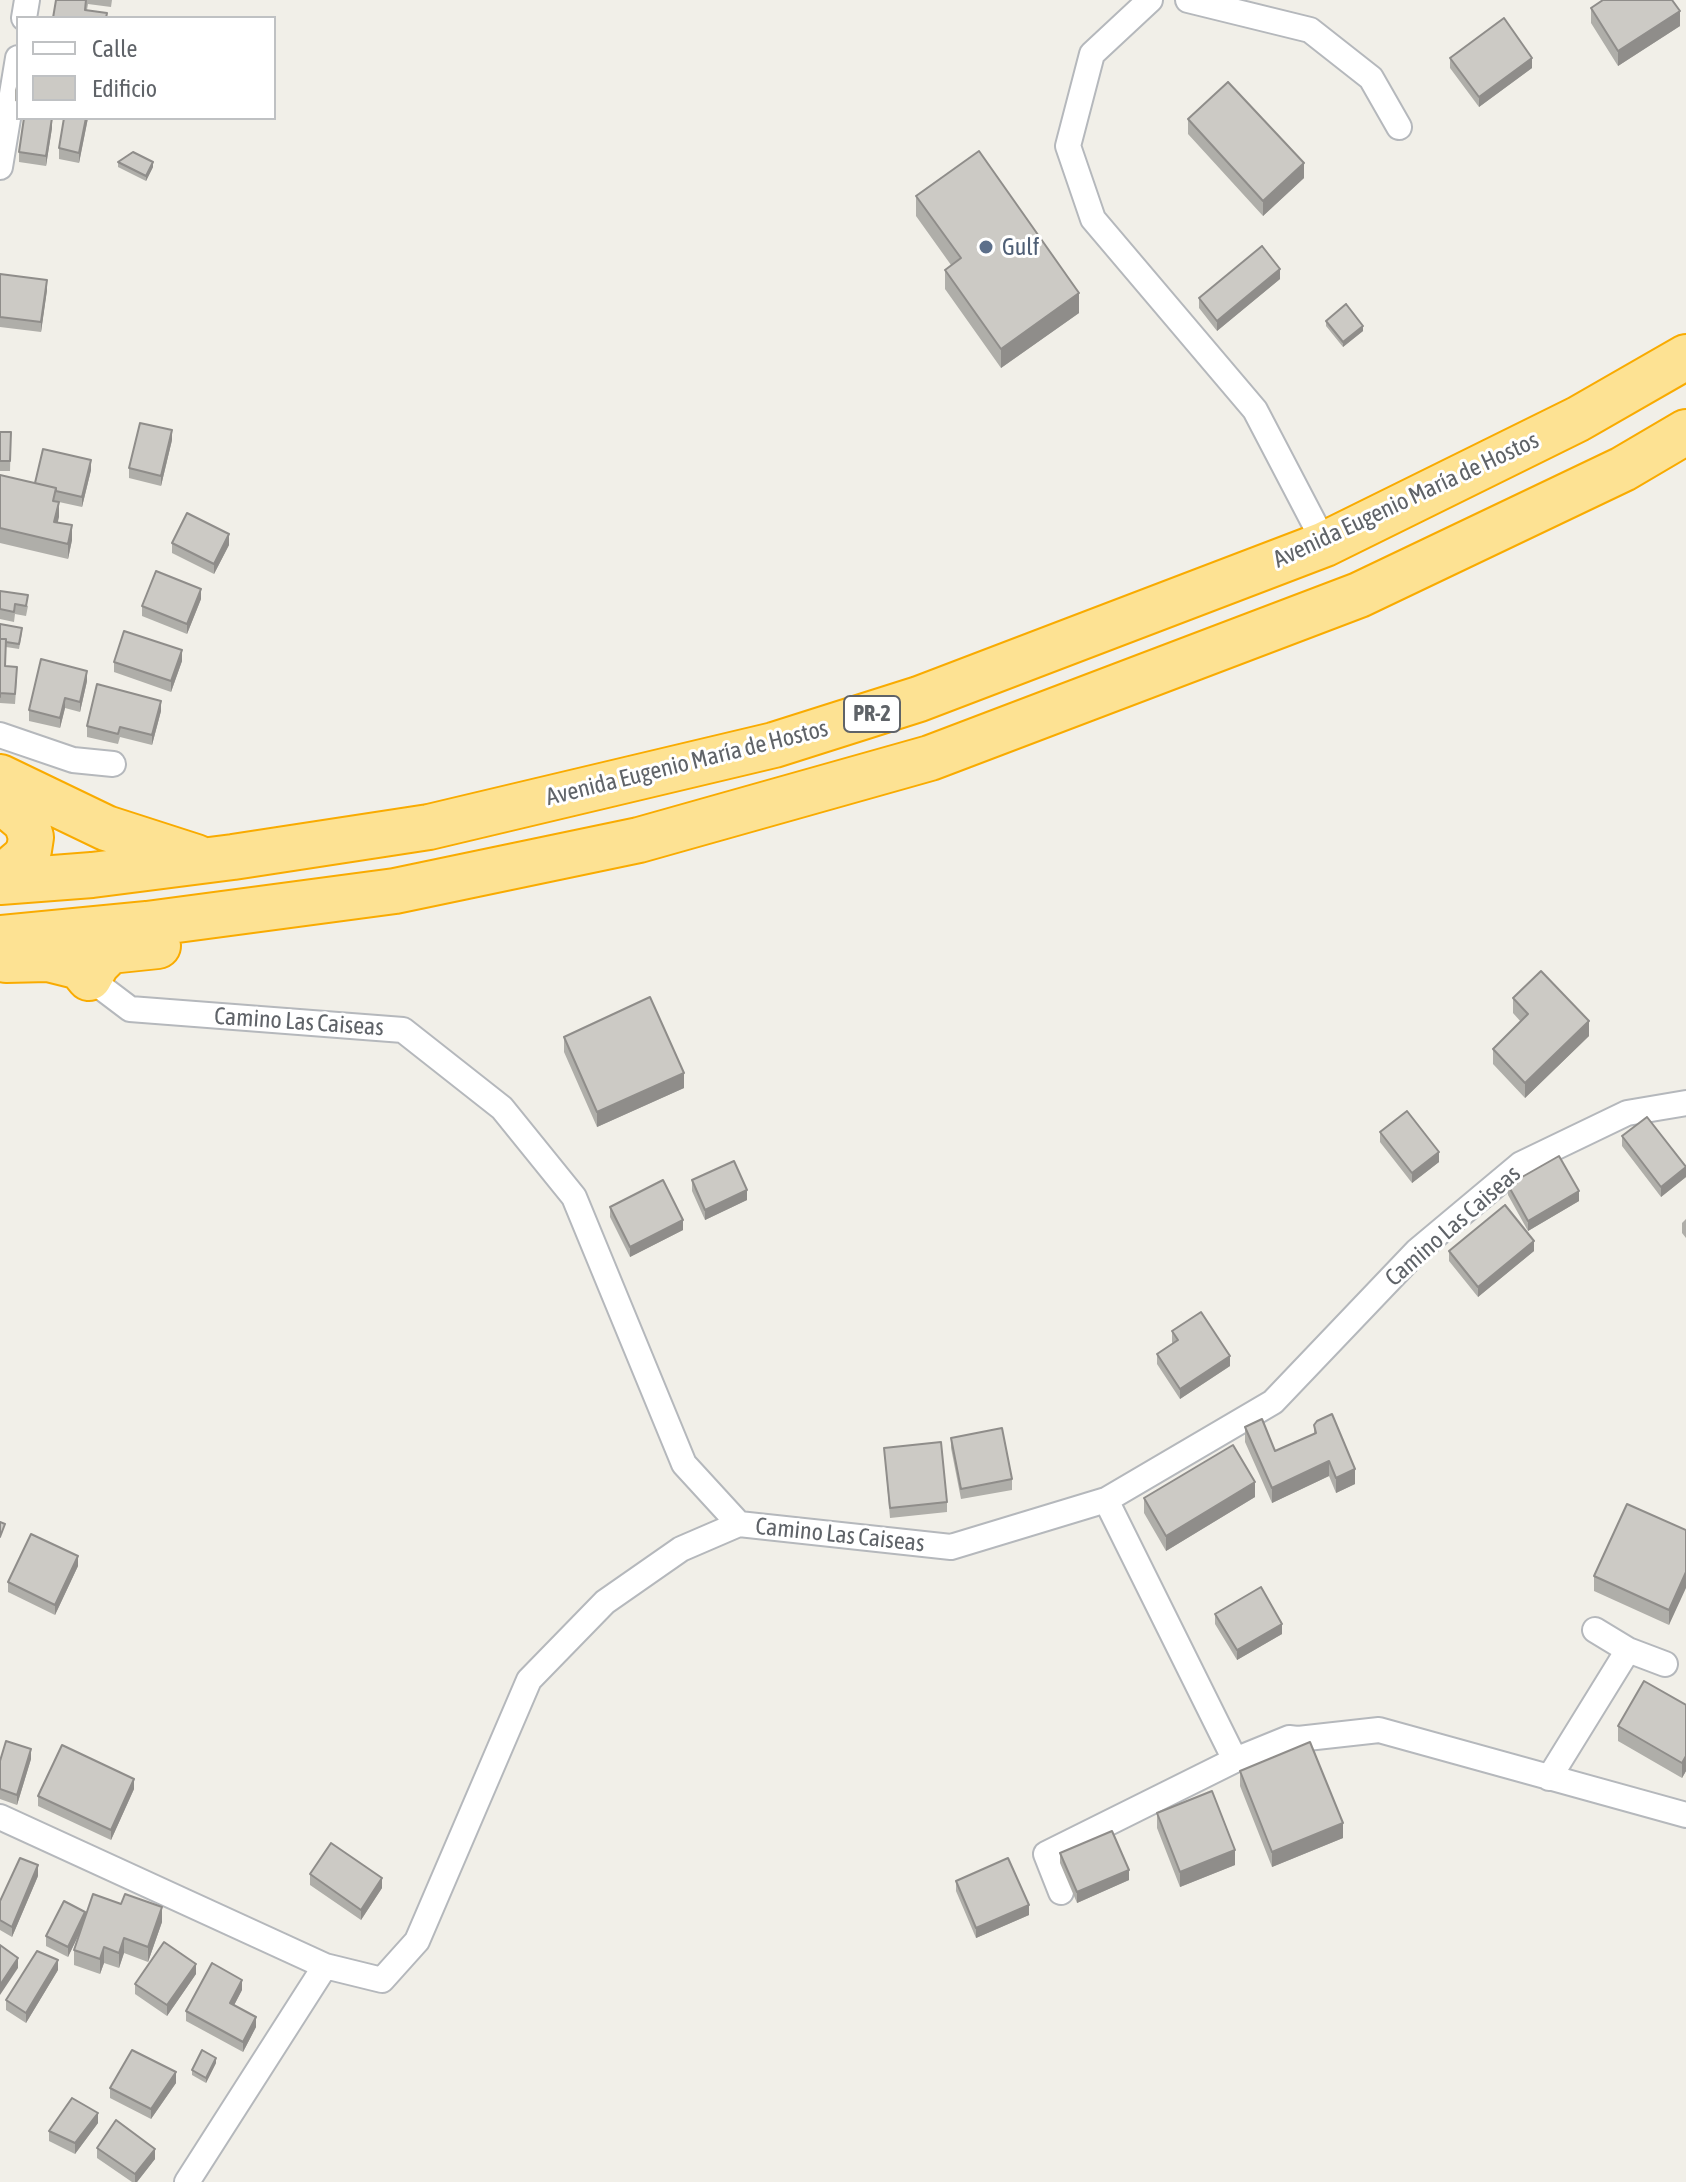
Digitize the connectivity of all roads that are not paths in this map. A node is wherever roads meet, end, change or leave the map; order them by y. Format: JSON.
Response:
{"nodes":[{"id":1,"x":1150,"y":0,"type":"edge"},
{"id":2,"x":1188,"y":0,"type":"edge"},
{"id":3,"x":16,"y":70,"type":"edge"},
{"id":4,"x":1399,"y":127,"type":"dead end"},
{"id":5,"x":0,"y":167,"type":"edge"},
{"id":6,"x":1686,"y":357,"type":"edge"},
{"id":7,"x":1686,"y":432,"type":"edge"},
{"id":8,"x":1325,"y":544,"type":"junction"},
{"id":9,"x":0,"y":735,"type":"edge"},
{"id":10,"x":113,"y":764,"type":"dead end"},
{"id":11,"x":0,"y":777,"type":"edge"},
{"id":12,"x":0,"y":800,"type":"edge"},
{"id":13,"x":205,"y":861,"type":"junction"},
{"id":14,"x":0,"y":880,"type":"edge"},
{"id":15,"x":283,"y":906,"type":"junction"},
{"id":16,"x":0,"y":938,"type":"edge"},
{"id":17,"x":0,"y":961,"type":"edge"},
{"id":18,"x":89,"y":978,"type":"junction"},
{"id":19,"x":1686,"y":1103,"type":"edge"},
{"id":20,"x":1106,"y":1500,"type":"junction"},
{"id":21,"x":739,"y":1524,"type":"junction"},
{"id":22,"x":1595,"y":1630,"type":"dead end"},
{"id":23,"x":1628,"y":1650,"type":"junction"},
{"id":24,"x":1665,"y":1664,"type":"dead end"},
{"id":25,"x":1235,"y":1760,"type":"junction"},
{"id":26,"x":1549,"y":1778,"type":"junction"},
{"id":27,"x":1686,"y":1815,"type":"edge"},
{"id":28,"x":0,"y":1817,"type":"edge"},
{"id":29,"x":1061,"y":1892,"type":"dead end"},
{"id":30,"x":325,"y":1966,"type":"junction"},
{"id":31,"x":187,"y":2182,"type":"edge"}],
"edges":[{"from":1,"to":8,"type":"street"},
{"from":2,"to":4,"type":"street"},
{"from":3,"to":5,"type":"street"},
{"from":6,"to":8,"type":"highway","name":"Avenida Eugenio María de Hostos","number":"PR-2"},
{"from":7,"to":15,"type":"highway","number":"PR-2"},
{"from":8,"to":13,"type":"highway","name":"Avenida Eugenio María de Hostos","number":"PR-2"},
{"from":9,"to":10,"type":"street"},
{"from":11,"to":13,"type":"highway"},
{"from":12,"to":14,"type":"highway"},
{"from":13,"to":14,"type":"highway","name":"Avenida Eugenio María de Hostos","number":"PR-2"},
{"from":15,"to":16,"type":"highway","number":"PR-2"},
{"from":15,"to":18,"type":"highway"},
{"from":17,"to":18,"type":"highway"},
{"from":18,"to":21,"type":"street","name":"Camino Las Caiseas"},
{"from":19,"to":20,"type":"street","name":"Camino Las Caiseas"},
{"from":20,"to":21,"type":"street","name":"Camino Las Caiseas"},
{"from":20,"to":25,"type":"street"},
{"from":21,"to":30,"type":"street"},
{"from":22,"to":23,"type":"street"},
{"from":23,"to":24,"type":"street"},
{"from":23,"to":26,"type":"street"},
{"from":25,"to":26,"type":"street"},
{"from":25,"to":29,"type":"street"},
{"from":26,"to":27,"type":"street"},
{"from":28,"to":30,"type":"street"},
{"from":30,"to":31,"type":"street"}]}
